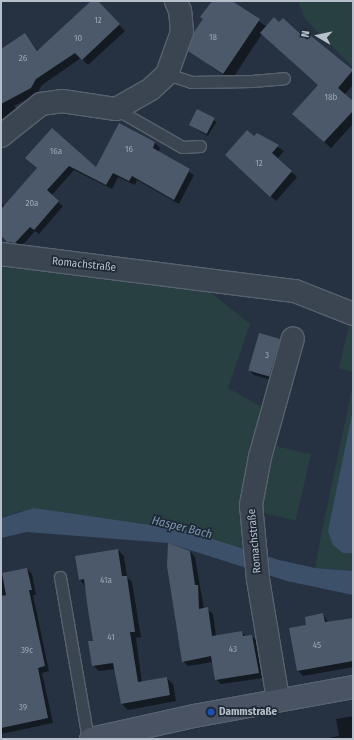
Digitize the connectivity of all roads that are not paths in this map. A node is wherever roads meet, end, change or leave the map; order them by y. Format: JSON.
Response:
{"nodes":[{"id":1,"x":176,"y":1,"type":"edge"},
{"id":2,"x":168,"y":74,"type":"junction"},
{"id":3,"x":284,"y":78,"type":"dead end"},
{"id":4,"x":116,"y":109,"type":"junction"},
{"id":5,"x":1,"y":136,"type":"edge"},
{"id":6,"x":200,"y":146,"type":"dead end"},
{"id":7,"x":1,"y":254,"type":"edge"},
{"id":8,"x":353,"y":314,"type":"edge"},
{"id":9,"x":293,"y":338,"type":"dead end"},
{"id":10,"x":60,"y":577,"type":"dead end"},
{"id":11,"x":353,"y":687,"type":"edge"},
{"id":12,"x":278,"y":699,"type":"junction"},
{"id":13,"x":88,"y":739,"type":"edge"},
{"id":14,"x":91,"y":739,"type":"edge"}],
"edges":[{"from":1,"to":2,"type":"street"},
{"from":2,"to":3,"type":"lane"},
{"from":2,"to":4,"type":"street"},
{"from":4,"to":5,"type":"street"},
{"from":4,"to":6,"type":"lane"},
{"from":7,"to":8,"type":"street","name":"Romachstraße"},
{"from":9,"to":12,"type":"street","name":"Romachstraße"},
{"from":10,"to":13,"type":"lane"},
{"from":11,"to":12,"type":"main road"},
{"from":12,"to":14,"type":"main road"}]}
